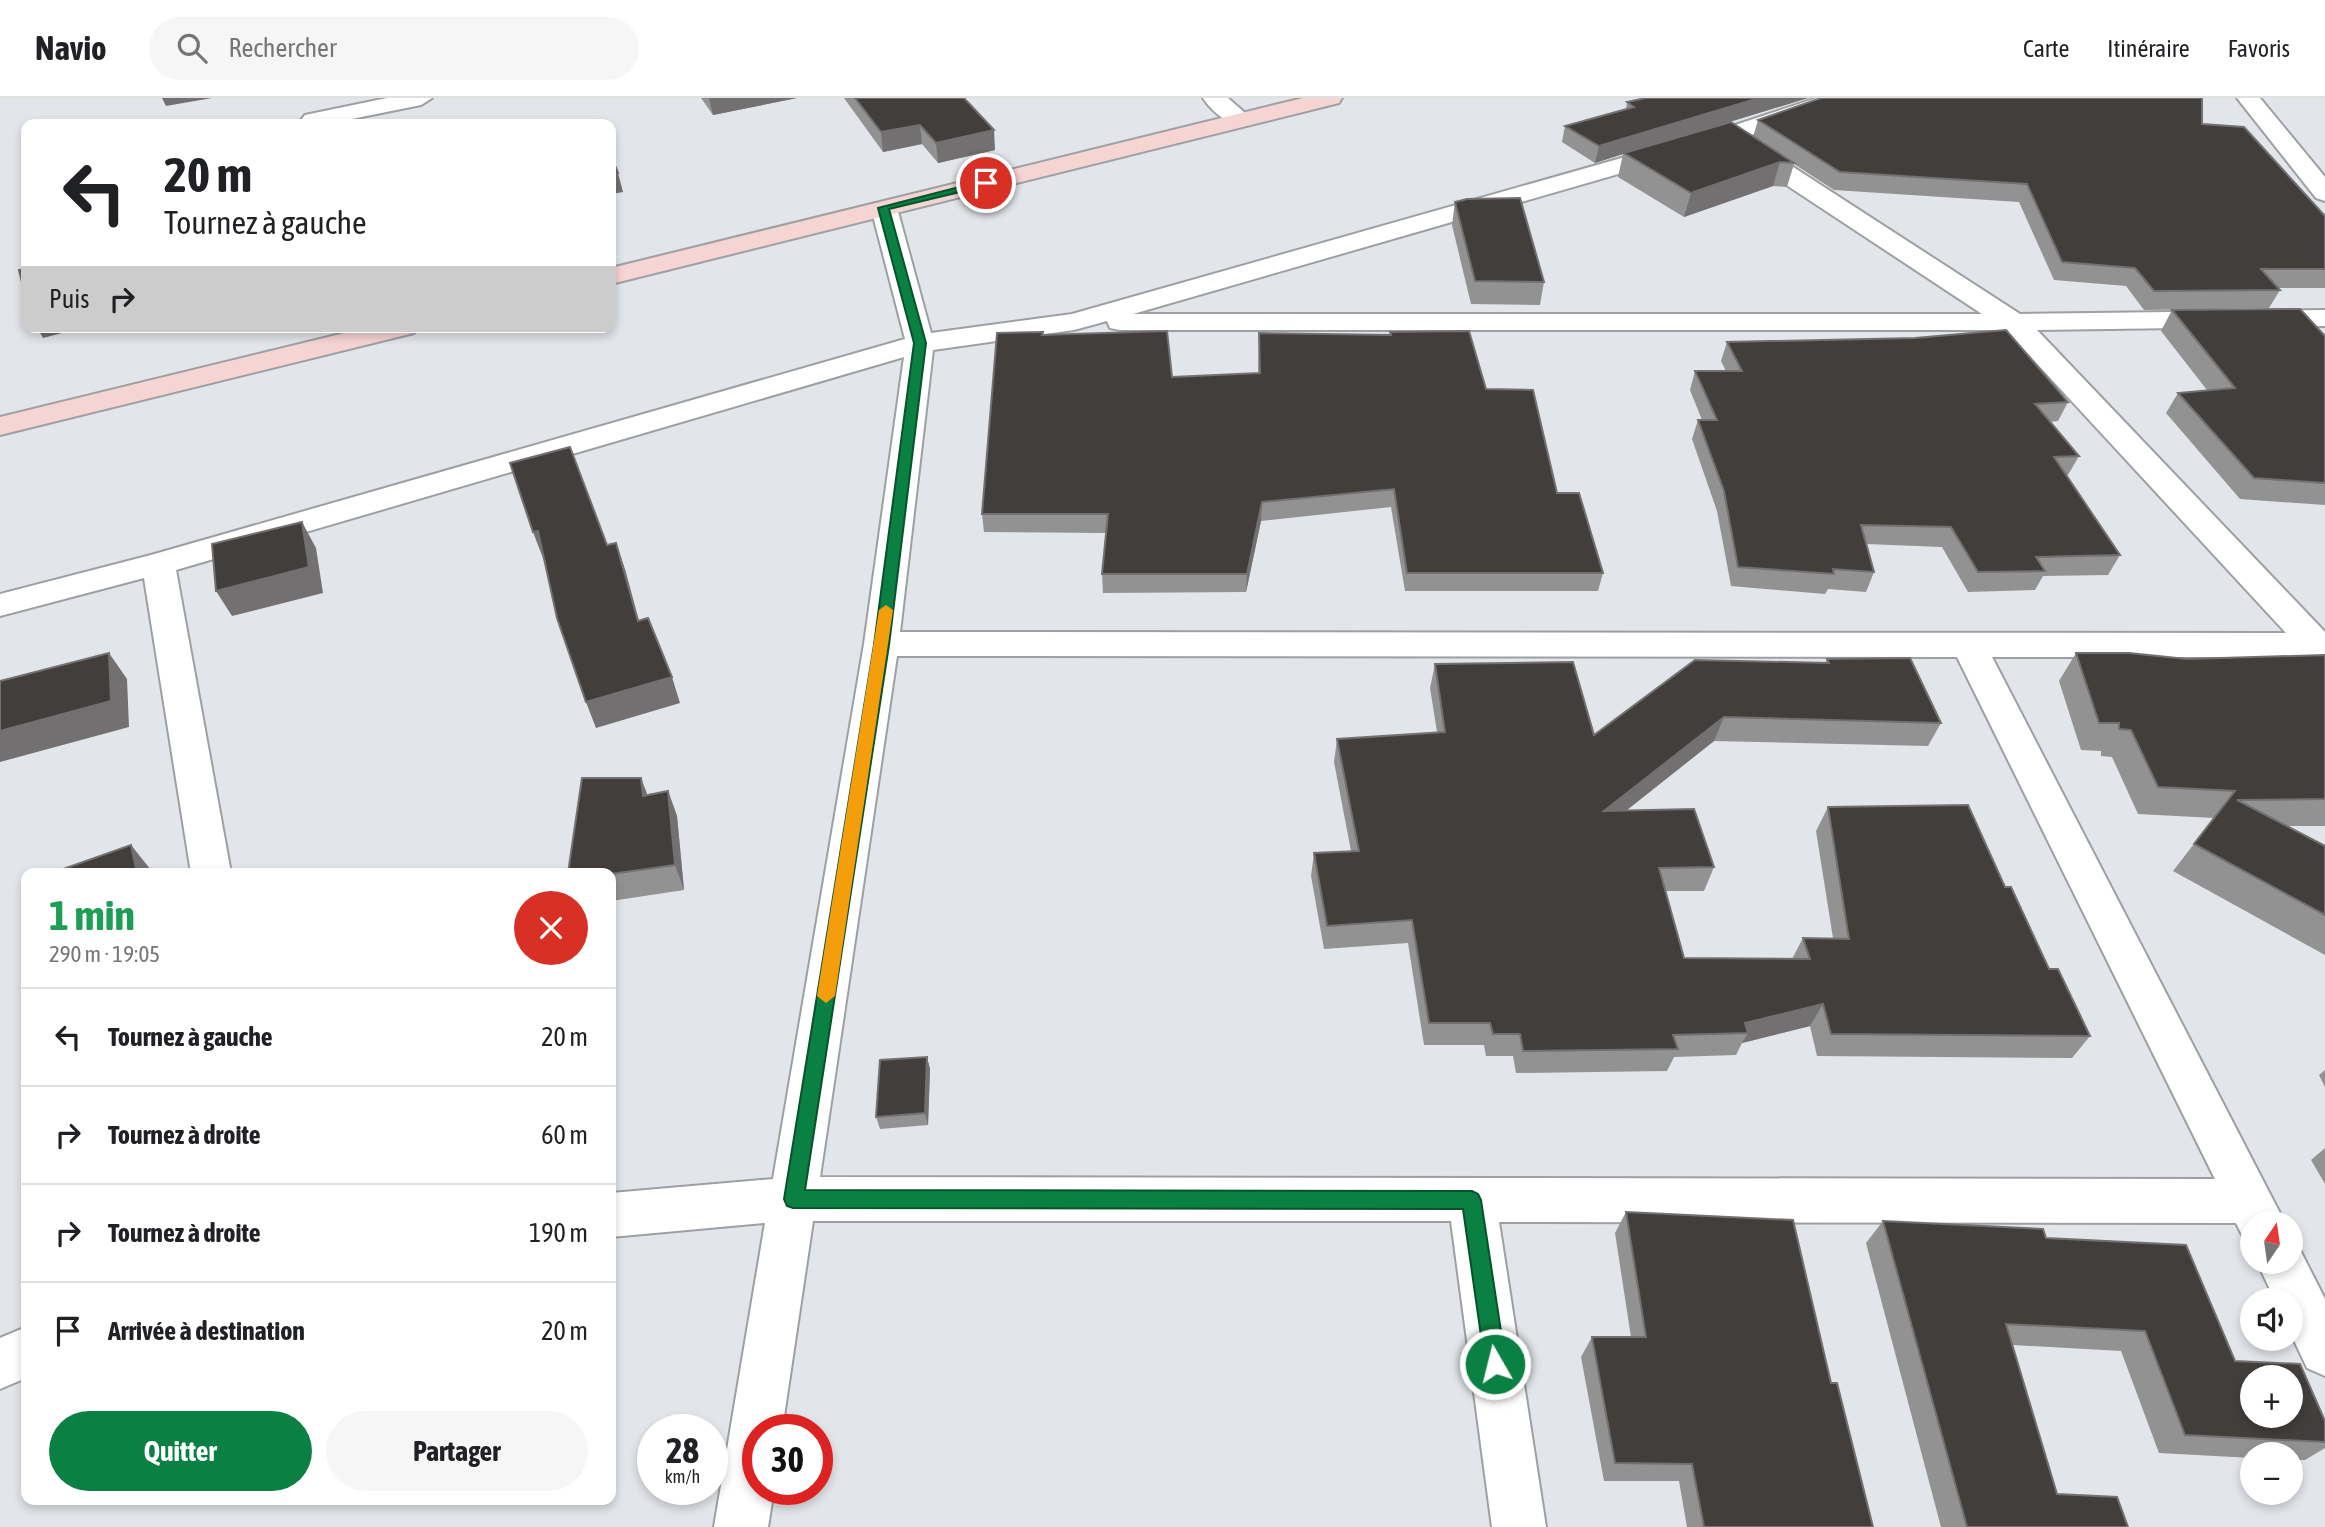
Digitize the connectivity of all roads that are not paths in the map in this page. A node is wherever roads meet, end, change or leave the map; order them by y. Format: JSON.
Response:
{"nodes":[{"id":1,"x":305,"y":98,"type":"edge"},
{"id":2,"x":421,"y":98,"type":"edge"},
{"id":3,"x":1214,"y":98,"type":"edge"},
{"id":4,"x":1331,"y":98,"type":"edge"},
{"id":5,"x":1840,"y":98,"type":"edge"},
{"id":6,"x":2248,"y":98,"type":"edge"},
{"id":7,"x":313,"y":119,"type":"edge"},
{"id":8,"x":327,"y":119,"type":"edge"},
{"id":9,"x":1241,"y":120,"type":"junction"},
{"id":10,"x":1728,"y":135,"type":"junction"},
{"id":11,"x":2325,"y":193,"type":"edge"},
{"id":12,"x":884,"y":208,"type":"junction"},
{"id":13,"x":616,"y":275,"type":"edge"},
{"id":14,"x":2325,"y":318,"type":"edge"},
{"id":15,"x":1074,"y":322,"type":"junction"},
{"id":16,"x":2014,"y":322,"type":"junction"},
{"id":17,"x":366,"y":333,"type":"edge"},
{"id":18,"x":920,"y":343,"type":"junction"},
{"id":19,"x":0,"y":426,"type":"edge"},
{"id":20,"x":158,"y":564,"type":"junction"},
{"id":21,"x":0,"y":605,"type":"edge"},
{"id":22,"x":881,"y":645,"type":"junction"},
{"id":23,"x":1969,"y":645,"type":"junction"},
{"id":24,"x":2321,"y":645,"type":"edge"},
{"id":25,"x":210,"y":868,"type":"edge"},
{"id":26,"x":793,"y":1199,"type":"junction"},
{"id":27,"x":1472,"y":1200,"type":"junction"},
{"id":28,"x":2255,"y":1211,"type":"edge"},
{"id":29,"x":2240,"y":1212,"type":"edge"},
{"id":30,"x":616,"y":1215,"type":"edge"},
{"id":31,"x":2287,"y":1274,"type":"edge"},
{"id":32,"x":2325,"y":1351,"type":"edge"},
{"id":33,"x":21,"y":1354,"type":"edge"},
{"id":34,"x":0,"y":1364,"type":"edge"},
{"id":35,"x":741,"y":1527,"type":"edge"},
{"id":36,"x":1519,"y":1527,"type":"edge"}],
"edges":[{"from":1,"to":7,"type":"street"},
{"from":2,"to":8,"type":"street"},
{"from":3,"to":9,"type":"street"},
{"from":4,"to":9,"type":"street"},
{"from":5,"to":10,"type":"street"},
{"from":6,"to":11,"type":"street"},
{"from":9,"to":12,"type":"street"},
{"from":10,"to":15,"type":"street"},
{"from":10,"to":16,"type":"street"},
{"from":12,"to":13,"type":"street"},
{"from":12,"to":18,"type":"street"},
{"from":14,"to":16,"type":"street"},
{"from":15,"to":16,"type":"street"},
{"from":15,"to":18,"type":"street"},
{"from":16,"to":24,"type":"street"},
{"from":17,"to":19,"type":"street"},
{"from":18,"to":20,"type":"street"},
{"from":18,"to":22,"type":"street"},
{"from":20,"to":21,"type":"street"},
{"from":20,"to":25,"type":"street"},
{"from":22,"to":23,"type":"street"},
{"from":22,"to":26,"type":"street"},
{"from":23,"to":24,"type":"street"},
{"from":23,"to":28,"type":"street"},
{"from":26,"to":27,"type":"street"},
{"from":26,"to":30,"type":"street"},
{"from":26,"to":35,"type":"street"},
{"from":27,"to":29,"type":"street"},
{"from":27,"to":36,"type":"street"},
{"from":31,"to":32,"type":"street"},
{"from":33,"to":34,"type":"street"}]}
